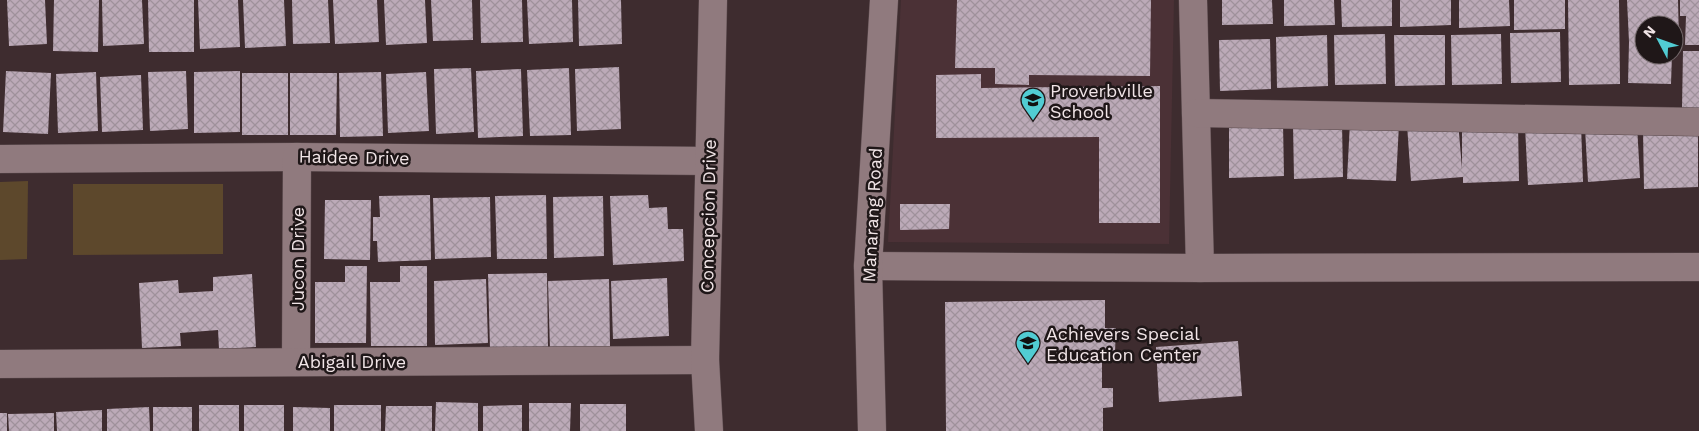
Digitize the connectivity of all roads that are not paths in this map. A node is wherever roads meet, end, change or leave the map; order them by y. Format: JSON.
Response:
{"nodes":[{"id":1,"x":712,"y":0,"type":"edge"},
{"id":2,"x":884,"y":0,"type":"edge"},
{"id":3,"x":1193,"y":0,"type":"edge"},
{"id":4,"x":1196,"y":113,"type":"junction"},
{"id":5,"x":1699,"y":122,"type":"edge"},
{"id":6,"x":297,"y":157,"type":"junction"},
{"id":7,"x":0,"y":159,"type":"edge"},
{"id":8,"x":709,"y":161,"type":"junction"},
{"id":9,"x":868,"y":266,"type":"junction"},
{"id":10,"x":1699,"y":267,"type":"edge"},
{"id":11,"x":1200,"y":268,"type":"junction"},
{"id":12,"x":705,"y":360,"type":"junction"},
{"id":13,"x":296,"y":362,"type":"junction"},
{"id":14,"x":0,"y":364,"type":"edge"},
{"id":15,"x":709,"y":431,"type":"edge"},
{"id":16,"x":872,"y":431,"type":"edge"}],
"edges":[{"from":1,"to":8,"type":"street","name":"Concepcion Drive"},
{"from":2,"to":9,"type":"street","name":"Manarang Road"},
{"from":3,"to":4,"type":"street"},
{"from":4,"to":5,"type":"street"},
{"from":4,"to":11,"type":"street"},
{"from":6,"to":7,"type":"street","name":"Haidee Drive"},
{"from":6,"to":8,"type":"street","name":"Haidee Drive"},
{"from":6,"to":13,"type":"street","name":"Jucon Drive"},
{"from":8,"to":12,"type":"street","name":"Concepcion Drive"},
{"from":9,"to":11,"type":"street"},
{"from":9,"to":16,"type":"street","name":"Manarang Road"},
{"from":10,"to":11,"type":"street"},
{"from":12,"to":13,"type":"street","name":"Abigail Drive"},
{"from":12,"to":15,"type":"street","name":"Concepcion Drive"},
{"from":13,"to":14,"type":"street","name":"Abigail Drive"}]}
